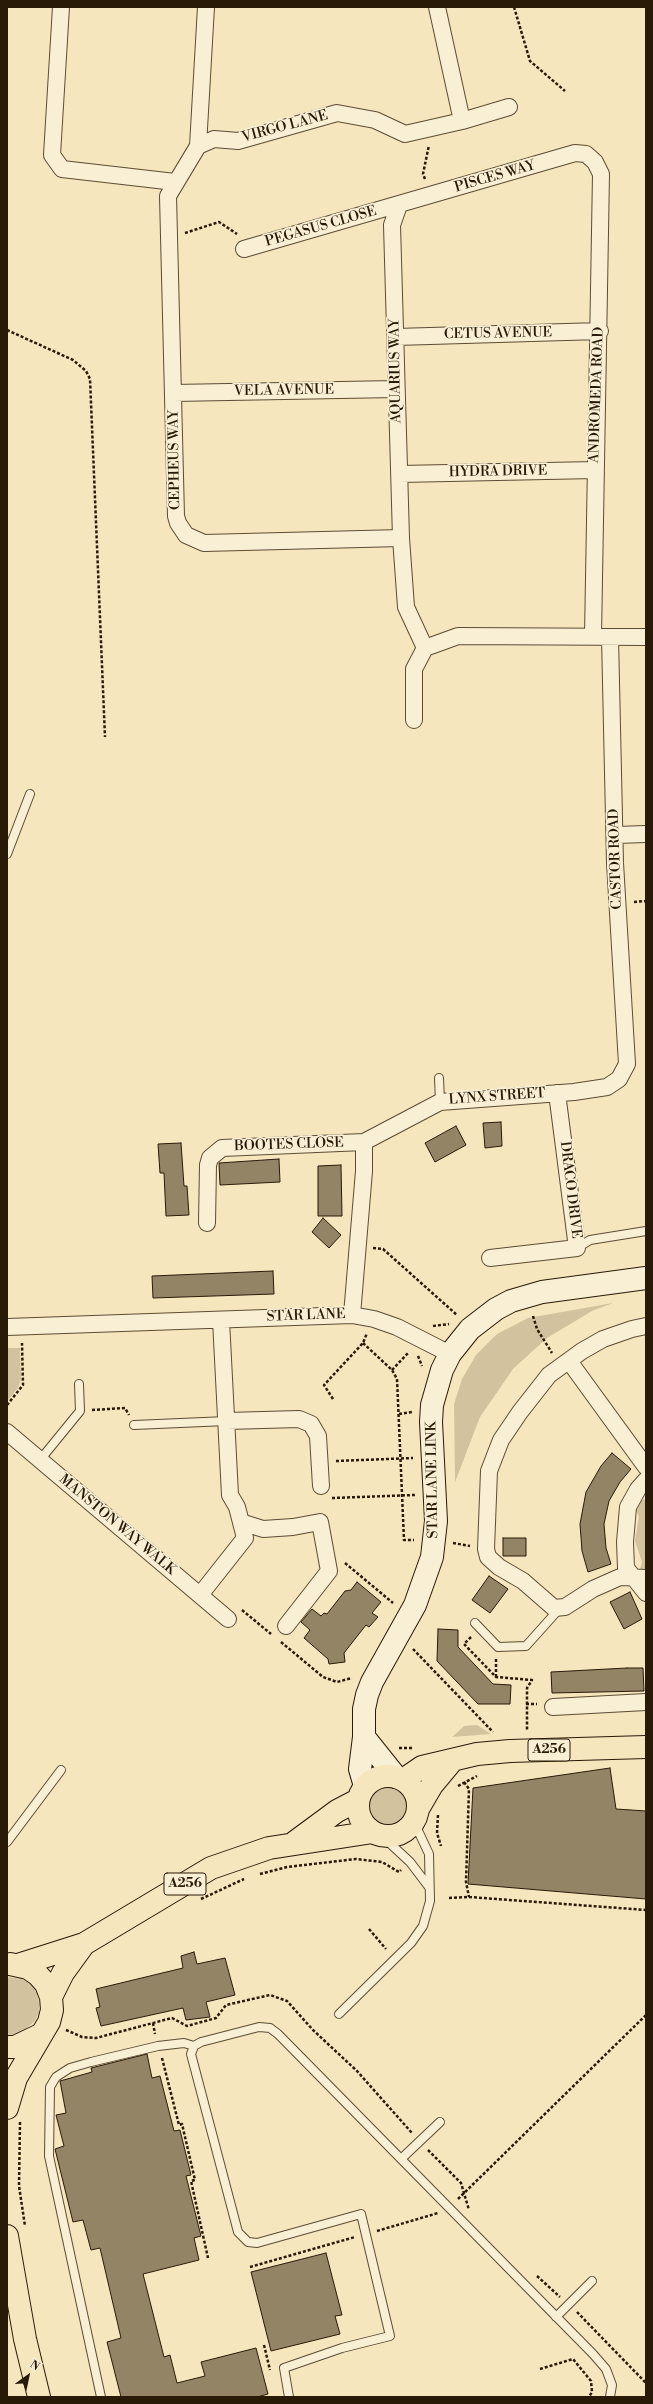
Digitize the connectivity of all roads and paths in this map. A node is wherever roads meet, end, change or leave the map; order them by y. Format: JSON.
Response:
{"nodes":[{"id":1,"x":61,"y":7,"type":"edge"},
{"id":2,"x":206,"y":7,"type":"edge"},
{"id":3,"x":437,"y":7,"type":"edge"},
{"id":4,"x":514,"y":7,"type":"edge"},
{"id":5,"x":565,"y":91,"type":"dead end"},
{"id":6,"x":509,"y":107,"type":"dead end"},
{"id":7,"x":462,"y":121,"type":"junction"},
{"id":8,"x":428,"y":129,"type":"junction"},
{"id":9,"x":198,"y":146,"type":"junction"},
{"id":10,"x":590,"y":157,"type":"joint"},
{"id":11,"x":172,"y":189,"type":"junction"},
{"id":12,"x":431,"y":196,"type":"junction"},
{"id":13,"x":399,"y":205,"type":"junction"},
{"id":14,"x":169,"y":238,"type":"junction"},
{"id":15,"x":244,"y":249,"type":"joint"},
{"id":16,"x":7,"y":330,"type":"edge"},
{"id":17,"x":600,"y":332,"type":"junction"},
{"id":18,"x":396,"y":337,"type":"junction"},
{"id":19,"x":396,"y":389,"type":"junction"},
{"id":20,"x":173,"y":393,"type":"junction"},
{"id":21,"x":595,"y":470,"type":"junction"},
{"id":22,"x":400,"y":474,"type":"junction"},
{"id":23,"x":401,"y":538,"type":"junction"},
{"id":24,"x":593,"y":636,"type":"junction"},
{"id":25,"x":610,"y":637,"type":"junction"},
{"id":26,"x":646,"y":637,"type":"edge"},
{"id":27,"x":425,"y":648,"type":"junction"},
{"id":28,"x":414,"y":720,"type":"dead end"},
{"id":29,"x":105,"y":737,"type":"dead end"},
{"id":30,"x":30,"y":794,"type":"dead end"},
{"id":31,"x":646,"y":834,"type":"edge"},
{"id":32,"x":616,"y":835,"type":"junction"},
{"id":33,"x":7,"y":854,"type":"edge"},
{"id":34,"x":439,"y":1078,"type":"dead end"},
{"id":35,"x":619,"y":1079,"type":"joint"},
{"id":36,"x":557,"y":1093,"type":"junction"},
{"id":37,"x":440,"y":1102,"type":"junction"},
{"id":38,"x":364,"y":1142,"type":"junction"},
{"id":39,"x":207,"y":1223,"type":"dead end"},
{"id":40,"x":646,"y":1231,"type":"edge"},
{"id":41,"x":358,"y":1245,"type":"junction"},
{"id":42,"x":577,"y":1248,"type":"junction"},
{"id":43,"x":490,"y":1258,"type":"dead end"},
{"id":44,"x":646,"y":1278,"type":"edge"},
{"id":45,"x":528,"y":1314,"type":"dead end"},
{"id":46,"x":352,"y":1315,"type":"junction"},
{"id":47,"x":459,"y":1316,"type":"dead end"},
{"id":48,"x":221,"y":1320,"type":"junction"},
{"id":49,"x":429,"y":1325,"type":"dead end"},
{"id":50,"x":435,"y":1326,"type":"dead end"},
{"id":51,"x":646,"y":1326,"type":"edge"},
{"id":52,"x":7,"y":1327,"type":"edge"},
{"id":53,"x":368,"y":1331,"type":"dead end"},
{"id":54,"x":22,"y":1343,"type":"dead end"},
{"id":55,"x":363,"y":1343,"type":"junction"},
{"id":56,"x":411,"y":1349,"type":"dead end"},
{"id":57,"x":450,"y":1354,"type":"junction"},
{"id":58,"x":417,"y":1355,"type":"dead end"},
{"id":59,"x":566,"y":1363,"type":"junction"},
{"id":60,"x":392,"y":1370,"type":"junction"},
{"id":61,"x":424,"y":1370,"type":"dead end"},
{"id":62,"x":79,"y":1384,"type":"dead end"},
{"id":63,"x":333,"y":1399,"type":"dead end"},
{"id":64,"x":7,"y":1405,"type":"edge"},
{"id":65,"x":80,"y":1411,"type":"junction"},
{"id":66,"x":418,"y":1411,"type":"dead end"},
{"id":67,"x":399,"y":1414,"type":"junction"},
{"id":68,"x":227,"y":1421,"type":"junction"},
{"id":69,"x":134,"y":1425,"type":"joint"},
{"id":70,"x":7,"y":1432,"type":"edge"},
{"id":71,"x":420,"y":1458,"type":"dead end"},
{"id":72,"x":401,"y":1459,"type":"junction"},
{"id":73,"x":40,"y":1460,"type":"junction"},
{"id":74,"x":319,"y":1461,"type":"junction"},
{"id":75,"x":646,"y":1467,"type":"edge"},
{"id":76,"x":646,"y":1480,"type":"edge"},
{"id":77,"x":325,"y":1492,"type":"junction"},
{"id":78,"x":422,"y":1494,"type":"dead end"},
{"id":79,"x":402,"y":1495,"type":"junction"},
{"id":80,"x":241,"y":1522,"type":"junction"},
{"id":81,"x":320,"y":1522,"type":"junction"},
{"id":82,"x":451,"y":1538,"type":"dead end"},
{"id":83,"x":419,"y":1539,"type":"dead end"},
{"id":84,"x":449,"y":1549,"type":"dead end"},
{"id":85,"x":327,"y":1555,"type":"junction"},
{"id":86,"x":639,"y":1578,"type":"edge"},
{"id":87,"x":646,"y":1594,"type":"edge"},
{"id":88,"x":200,"y":1595,"type":"junction"},
{"id":89,"x":399,"y":1600,"type":"dead end"},
{"id":90,"x":560,"y":1608,"type":"junction"},
{"id":91,"x":228,"y":1619,"type":"dead end"},
{"id":92,"x":286,"y":1626,"type":"dead end"},
{"id":93,"x":478,"y":1626,"type":"joint"},
{"id":94,"x":498,"y":1647,"type":"junction"},
{"id":95,"x":407,"y":1651,"type":"dead end"},
{"id":96,"x":355,"y":1676,"type":"dead end"},
{"id":97,"x":496,"y":1677,"type":"junction"},
{"id":98,"x":344,"y":1682,"type":"dead end"},
{"id":99,"x":646,"y":1702,"type":"edge"},
{"id":100,"x":553,"y":1708,"type":"dead end"},
{"id":101,"x":494,"y":1734,"type":"dead end"},
{"id":102,"x":527,"y":1737,"type":"dead end"},
{"id":103,"x":364,"y":1738,"type":"junction"},
{"id":104,"x":395,"y":1746,"type":"dead end"},
{"id":105,"x":646,"y":1747,"type":"edge"},
{"id":106,"x":417,"y":1748,"type":"dead end"},
{"id":107,"x":452,"y":1761,"type":"junction"},
{"id":108,"x":61,"y":1770,"type":"dead end"},
{"id":109,"x":482,"y":1773,"type":"dead end"},
{"id":110,"x":400,"y":1778,"type":"junction"},
{"id":111,"x":464,"y":1782,"type":"junction"},
{"id":112,"x":454,"y":1789,"type":"dead end"},
{"id":113,"x":362,"y":1793,"type":"junction"},
{"id":114,"x":423,"y":1814,"type":"junction"},
{"id":115,"x":378,"y":1834,"type":"junction"},
{"id":116,"x":7,"y":1842,"type":"edge"},
{"id":117,"x":294,"y":1843,"type":"junction"},
{"id":118,"x":442,"y":1850,"type":"dead end"},
{"id":119,"x":429,"y":1887,"type":"junction"},
{"id":120,"x":469,"y":1897,"type":"junction"},
{"id":121,"x":449,"y":1898,"type":"dead end"},
{"id":122,"x":646,"y":1910,"type":"edge"},
{"id":123,"x":369,"y":1929,"type":"dead end"},
{"id":124,"x":84,"y":1944,"type":"junction"},
{"id":125,"x":387,"y":1948,"type":"dead end"},
{"id":126,"x":12,"y":1965,"type":"edge"},
{"id":127,"x":51,"y":1997,"type":"junction"},
{"id":128,"x":339,"y":2014,"type":"dead end"},
{"id":129,"x":646,"y":2016,"type":"edge"},
{"id":130,"x":153,"y":2023,"type":"junction"},
{"id":131,"x":62,"y":2028,"type":"dead end"},
{"id":132,"x":40,"y":2035,"type":"junction"},
{"id":133,"x":7,"y":2046,"type":"edge"},
{"id":134,"x":158,"y":2046,"type":"junction"},
{"id":135,"x":194,"y":2046,"type":"junction"},
{"id":136,"x":7,"y":2108,"type":"edge"},
{"id":137,"x":440,"y":2122,"type":"dead end"},
{"id":138,"x":420,"y":2142,"type":"junction"},
{"id":139,"x":401,"y":2159,"type":"junction"},
{"id":140,"x":464,"y":2193,"type":"junction"},
{"id":141,"x":449,"y":2208,"type":"junction"},
{"id":142,"x":475,"y":2216,"type":"dead end"},
{"id":143,"x":365,"y":2235,"type":"junction"},
{"id":144,"x":7,"y":2236,"type":"edge"},
{"id":145,"x":208,"y":2258,"type":"dead end"},
{"id":146,"x":250,"y":2267,"type":"dead end"},
{"id":147,"x":536,"y":2276,"type":"dead end"},
{"id":148,"x":592,"y":2281,"type":"dead end"},
{"id":149,"x":569,"y":2304,"type":"junction"},
{"id":150,"x":556,"y":2317,"type":"junction"},
{"id":151,"x":540,"y":2369,"type":"dead end"},
{"id":152,"x":646,"y":2383,"type":"edge"},
{"id":153,"x":39,"y":2397,"type":"edge"},
{"id":154,"x":101,"y":2397,"type":"edge"},
{"id":155,"x":289,"y":2397,"type":"edge"},
{"id":156,"x":589,"y":2397,"type":"edge"},
{"id":157,"x":610,"y":2397,"type":"edge"}],
"edges":[{"from":1,"to":11,"type":"street"},
{"from":2,"to":9,"type":"street"},
{"from":3,"to":7,"type":"street"},
{"from":4,"to":5,"type":"path"},
{"from":6,"to":7,"type":"street","name":"VIRGO LANE"},
{"from":7,"to":8,"type":"street","name":"VIRGO LANE"},
{"from":8,"to":9,"type":"street","name":"VIRGO LANE"},
{"from":8,"to":12,"type":"path"},
{"from":9,"to":11,"type":"street"},
{"from":10,"to":12,"type":"street","name":"PISCES WAY"},
{"from":10,"to":17,"type":"street","name":"ANDROMEDA ROAD"},
{"from":11,"to":14,"type":"street","name":"CEPHEUS WAY"},
{"from":12,"to":13,"type":"street","name":"PISCES WAY"},
{"from":13,"to":15,"type":"street","name":"PEGASUS CLOSE"},
{"from":13,"to":18,"type":"street","name":"AQUARIUS WAY"},
{"from":14,"to":15,"type":"path"},
{"from":14,"to":20,"type":"street","name":"CEPHEUS WAY"},
{"from":16,"to":29,"type":"path"},
{"from":17,"to":18,"type":"street","name":"CETUS AVENUE"},
{"from":17,"to":21,"type":"street","name":"ANDROMEDA ROAD"},
{"from":18,"to":19,"type":"street","name":"AQUARIUS WAY"},
{"from":19,"to":20,"type":"street","name":"VELA AVENUE"},
{"from":19,"to":22,"type":"street","name":"AQUARIUS WAY"},
{"from":20,"to":23,"type":"street","name":"CEPHEUS WAY"},
{"from":21,"to":22,"type":"street","name":"HYDRA DRIVE"},
{"from":21,"to":24,"type":"street","name":"ANDROMEDA ROAD"},
{"from":22,"to":23,"type":"street","name":"AQUARIUS WAY"},
{"from":23,"to":27,"type":"street"},
{"from":24,"to":25,"type":"street"},
{"from":24,"to":27,"type":"street"},
{"from":25,"to":26,"type":"street"},
{"from":25,"to":32,"type":"street","name":"CASTOR ROAD"},
{"from":27,"to":28,"type":"street"},
{"from":30,"to":33,"type":"lane"},
{"from":31,"to":32,"type":"street"},
{"from":32,"to":35,"type":"street","name":"CASTOR ROAD"},
{"from":34,"to":37,"type":"lane"},
{"from":35,"to":36,"type":"street","name":"LYNX STREET"},
{"from":36,"to":37,"type":"street","name":"LYNX STREET"},
{"from":36,"to":42,"type":"street","name":"DRACO DRIVE"},
{"from":37,"to":38,"type":"street","name":"LYNX STREET"},
{"from":38,"to":39,"type":"street","name":"BOOTES CLOSE"},
{"from":38,"to":41,"type":"street"},
{"from":40,"to":42,"type":"lane"},
{"from":41,"to":46,"type":"street"},
{"from":41,"to":47,"type":"path"},
{"from":42,"to":43,"type":"street","name":"DRACO DRIVE"},
{"from":44,"to":57,"type":"street"},
{"from":45,"to":59,"type":"path"},
{"from":46,"to":48,"type":"street","name":"STAR LANE"},
{"from":46,"to":57,"type":"street","name":"STAR LANE"},
{"from":48,"to":52,"type":"street","name":"STAR LANE"},
{"from":48,"to":68,"type":"street"},
{"from":49,"to":50,"type":"path"},
{"from":51,"to":59,"type":"street"},
{"from":53,"to":55,"type":"path"},
{"from":54,"to":64,"type":"path"},
{"from":55,"to":60,"type":"path"},
{"from":55,"to":63,"type":"path"},
{"from":56,"to":60,"type":"path"},
{"from":57,"to":103,"type":"street","name":"STAR LANE LINK"},
{"from":58,"to":61,"type":"path"},
{"from":59,"to":75,"type":"street"},
{"from":59,"to":90,"type":"street"},
{"from":60,"to":67,"type":"path"},
{"from":62,"to":65,"type":"lane"},
{"from":65,"to":69,"type":"path"},
{"from":65,"to":73,"type":"lane"},
{"from":66,"to":67,"type":"path"},
{"from":67,"to":72,"type":"path"},
{"from":68,"to":69,"type":"lane"},
{"from":68,"to":74,"type":"street"},
{"from":68,"to":80,"type":"street"},
{"from":70,"to":73,"type":"street","name":"MANSTON WAY WALK"},
{"from":71,"to":72,"type":"path"},
{"from":72,"to":74,"type":"path"},
{"from":72,"to":79,"type":"path"},
{"from":73,"to":88,"type":"street","name":"MANSTON WAY WALK"},
{"from":74,"to":77,"type":"street"},
{"from":76,"to":86,"type":"street"},
{"from":77,"to":79,"type":"path"},
{"from":77,"to":81,"type":"path"},
{"from":78,"to":79,"type":"path"},
{"from":79,"to":83,"type":"path"},
{"from":80,"to":81,"type":"street"},
{"from":80,"to":88,"type":"street"},
{"from":81,"to":85,"type":"street"},
{"from":82,"to":84,"type":"path"},
{"from":85,"to":89,"type":"path"},
{"from":85,"to":92,"type":"street"},
{"from":86,"to":87,"type":"street"},
{"from":86,"to":90,"type":"street"},
{"from":88,"to":91,"type":"street","name":"MANSTON WAY WALK"},
{"from":90,"to":94,"type":"lane"},
{"from":93,"to":94,"type":"lane"},
{"from":93,"to":97,"type":"path"},
{"from":94,"to":97,"type":"path"},
{"from":95,"to":101,"type":"path"},
{"from":96,"to":98,"type":"path"},
{"from":97,"to":102,"type":"path"},
{"from":99,"to":100,"type":"street"},
{"from":103,"to":110,"type":"street"},
{"from":103,"to":113,"type":"street","name":"STAR LANE LINK"},
{"from":104,"to":106,"type":"path"},
{"from":105,"to":107,"type":"main road","number":"A256"},
{"from":107,"to":110,"type":"main road","number":"A256"},
{"from":107,"to":114,"type":"main road","number":"A256"},
{"from":108,"to":116,"type":"lane"},
{"from":109,"to":111,"type":"path"},
{"from":110,"to":113,"type":"main road","number":"A256"},
{"from":110,"to":114,"type":"main road"},
{"from":111,"to":112,"type":"path"},
{"from":111,"to":120,"type":"path"},
{"from":113,"to":115,"type":"main road"},
{"from":113,"to":117,"type":"main road","number":"A256"},
{"from":114,"to":115,"type":"main road","number":"A256"},
{"from":114,"to":118,"type":"path"},
{"from":114,"to":119,"type":"lane"},
{"from":115,"to":117,"type":"main road","number":"A256"},
{"from":115,"to":119,"type":"lane"},
{"from":117,"to":124,"type":"main road","number":"A256"},
{"from":119,"to":128,"type":"lane"},
{"from":120,"to":121,"type":"path"},
{"from":120,"to":122,"type":"path"},
{"from":123,"to":125,"type":"path"},
{"from":124,"to":126,"type":"main road","number":"A256"},
{"from":124,"to":127,"type":"main road","number":"A256"},
{"from":126,"to":127,"type":"main road"},
{"from":127,"to":132,"type":"main road"},
{"from":129,"to":140,"type":"path"},
{"from":130,"to":131,"type":"path"},
{"from":130,"to":134,"type":"path"},
{"from":130,"to":138,"type":"path"},
{"from":132,"to":133,"type":"main road"},
{"from":132,"to":136,"type":"main road"},
{"from":134,"to":135,"type":"lane"},
{"from":134,"to":145,"type":"path"},
{"from":134,"to":154,"type":"lane"},
{"from":135,"to":139,"type":"lane"},
{"from":135,"to":143,"type":"lane"},
{"from":137,"to":138,"type":"lane"},
{"from":138,"to":139,"type":"lane"},
{"from":138,"to":140,"type":"path"},
{"from":139,"to":141,"type":"lane"},
{"from":140,"to":141,"type":"path"},
{"from":140,"to":142,"type":"path"},
{"from":141,"to":143,"type":"path"},
{"from":141,"to":150,"type":"lane"},
{"from":143,"to":146,"type":"path"},
{"from":143,"to":155,"type":"lane"},
{"from":144,"to":153,"type":"main road"},
{"from":147,"to":149,"type":"path"},
{"from":148,"to":149,"type":"lane"},
{"from":149,"to":150,"type":"lane"},
{"from":149,"to":152,"type":"path"},
{"from":150,"to":157,"type":"lane"},
{"from":151,"to":156,"type":"path"}]}
